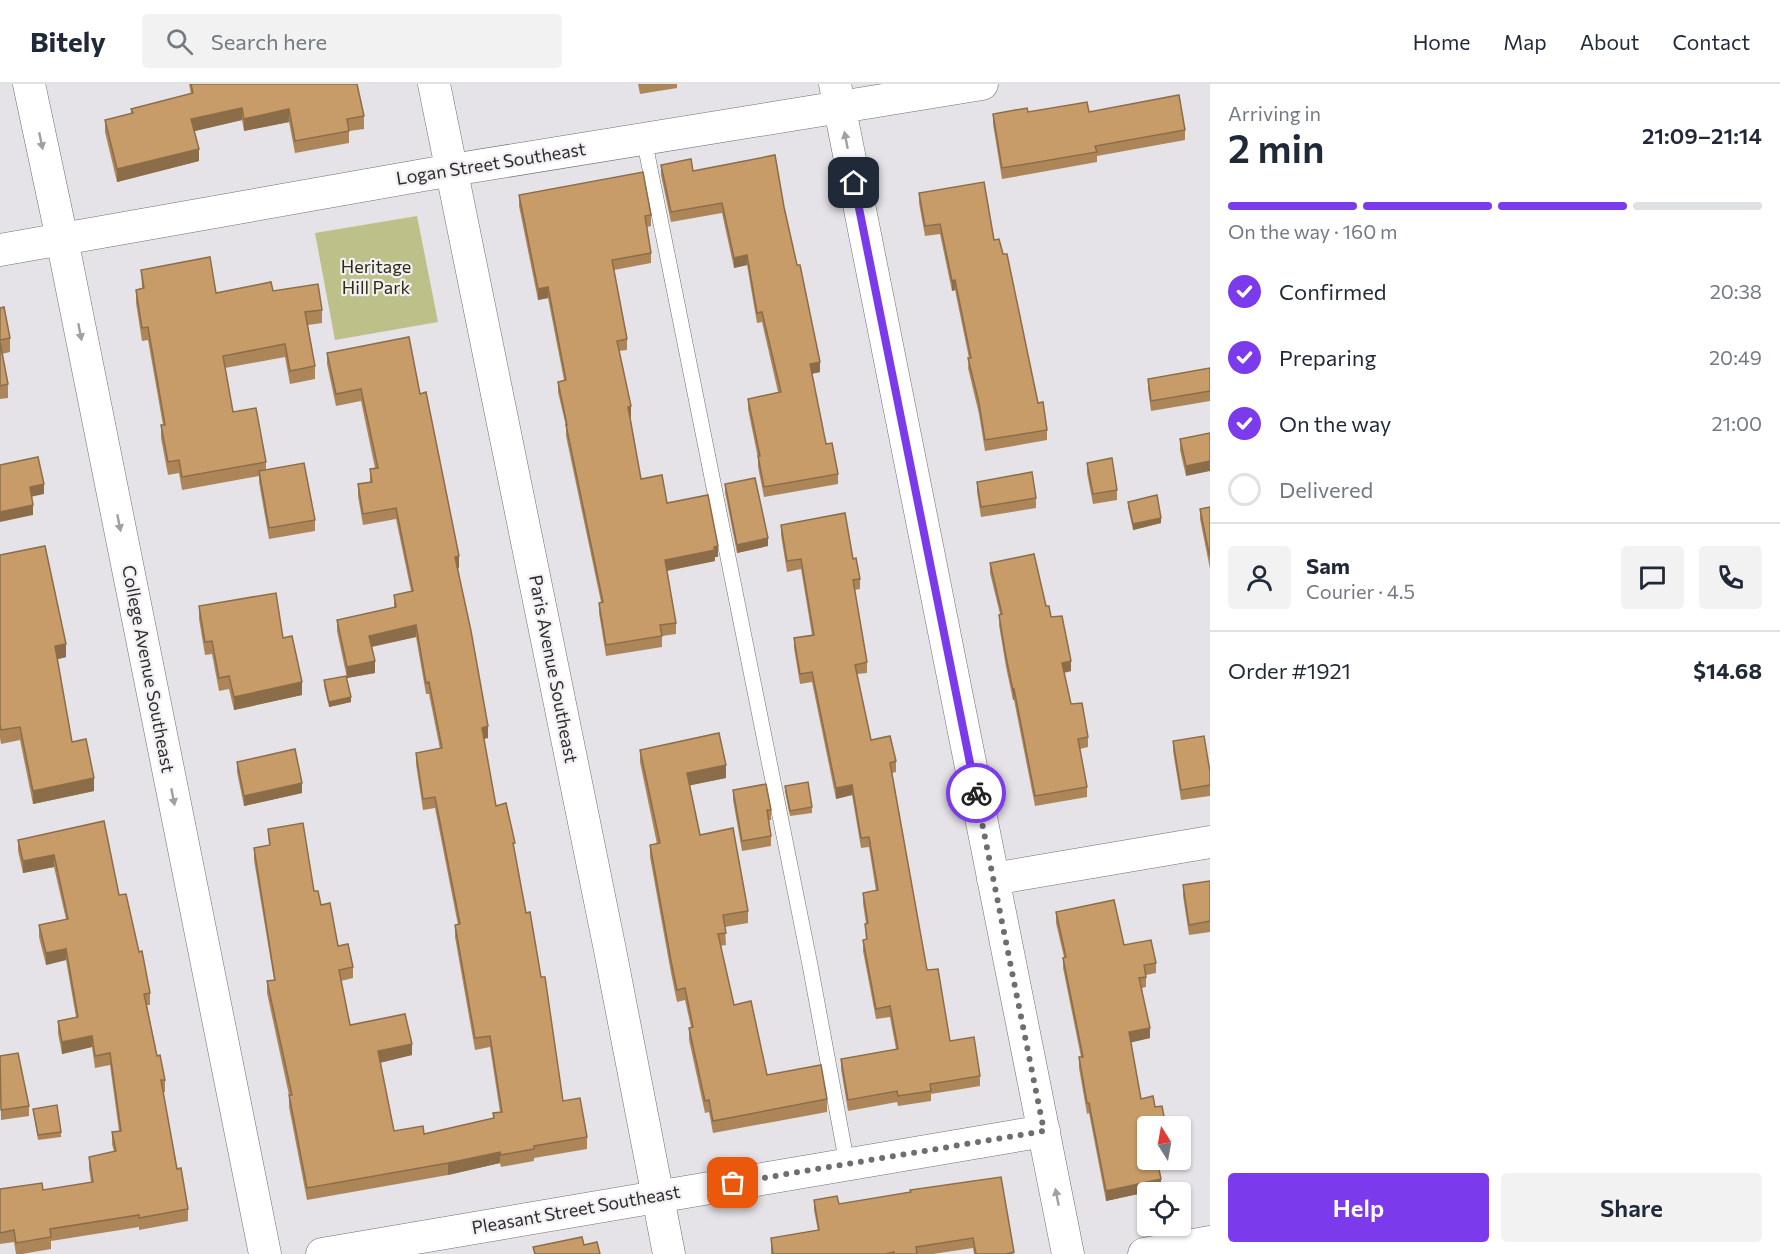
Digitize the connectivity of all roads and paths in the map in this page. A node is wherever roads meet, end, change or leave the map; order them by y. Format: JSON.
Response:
{"nodes":[{"id":1,"x":29,"y":84,"type":"edge"},
{"id":2,"x":434,"y":84,"type":"edge"},
{"id":3,"x":982,"y":84,"type":"edge"},
{"id":4,"x":837,"y":96,"type":"edge"},
{"id":5,"x":644,"y":139,"type":"junction"},
{"id":6,"x":452,"y":170,"type":"junction"},
{"id":7,"x":62,"y":239,"type":"junction"},
{"id":8,"x":0,"y":250,"type":"edge"},
{"id":9,"x":1210,"y":842,"type":"edge"},
{"id":10,"x":993,"y":879,"type":"junction"},
{"id":11,"x":1044,"y":1131,"type":"junction"},
{"id":12,"x":847,"y":1164,"type":"junction"},
{"id":13,"x":658,"y":1196,"type":"junction"},
{"id":14,"x":1210,"y":1242,"type":"edge"},
{"id":15,"x":265,"y":1254,"type":"edge"},
{"id":16,"x":322,"y":1254,"type":"edge"},
{"id":17,"x":669,"y":1254,"type":"edge"},
{"id":18,"x":1068,"y":1254,"type":"edge"},
{"id":19,"x":1144,"y":1254,"type":"edge"}],
"edges":[{"from":1,"to":7,"type":"street","name":"College Avenue Southeast","one_way":true},
{"from":2,"to":6,"type":"street","name":"Paris Avenue Southeast"},
{"from":3,"to":4,"type":"street","name":"Logan Street Southeast"},
{"from":4,"to":5,"type":"street","name":"Logan Street Southeast"},
{"from":10,"to":4,"type":"street","one_way":true},
{"from":5,"to":6,"type":"street","name":"Logan Street Southeast"},
{"from":5,"to":12,"type":"lane"},
{"from":6,"to":7,"type":"street","name":"Logan Street Southeast"},
{"from":6,"to":13,"type":"street","name":"Paris Avenue Southeast"},
{"from":7,"to":8,"type":"street","name":"Logan Street Southeast"},
{"from":7,"to":15,"type":"street","name":"College Avenue Southeast","one_way":true},
{"from":9,"to":10,"type":"street"},
{"from":10,"to":11,"type":"street"},
{"from":11,"to":12,"type":"street","name":"Pleasant Street Southeast"},
{"from":18,"to":11,"type":"street","one_way":true},
{"from":12,"to":13,"type":"street","name":"Pleasant Street Southeast"},
{"from":13,"to":16,"type":"street","name":"Pleasant Street Southeast"},
{"from":13,"to":17,"type":"street","name":"Paris Avenue Southeast"},
{"from":14,"to":19,"type":"street"}]}
